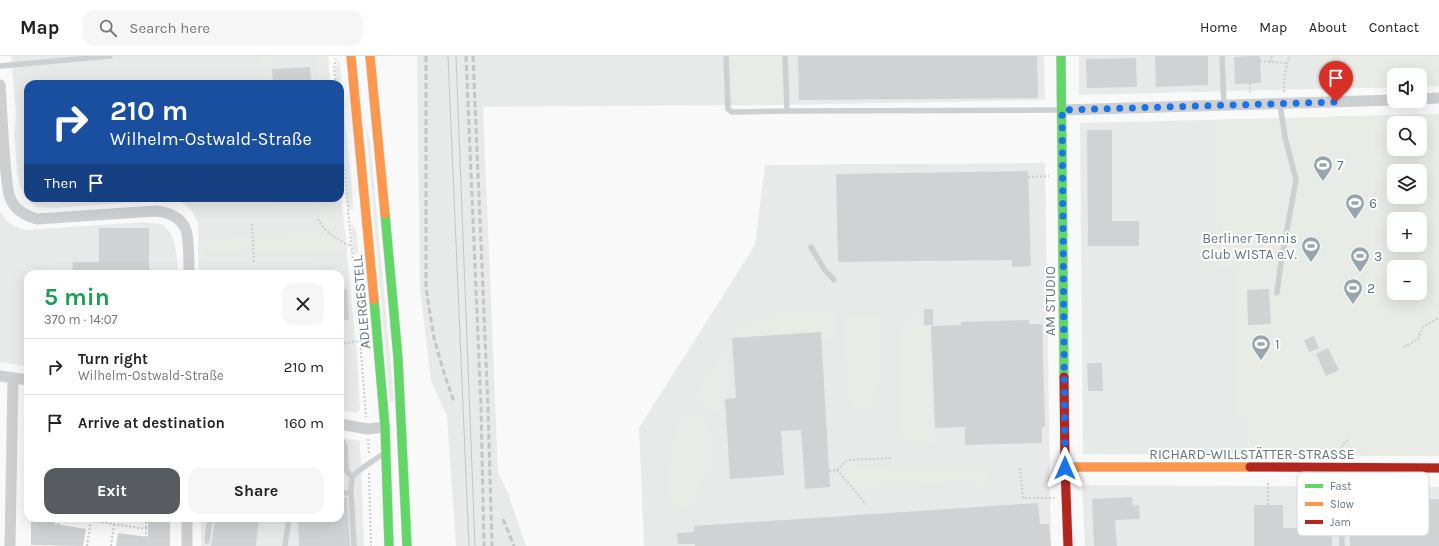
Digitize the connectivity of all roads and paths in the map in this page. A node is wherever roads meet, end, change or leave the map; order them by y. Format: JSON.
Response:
{"nodes":[{"id":1,"x":110,"y":56,"type":"edge"},
{"id":2,"x":336,"y":56,"type":"edge"},
{"id":3,"x":351,"y":56,"type":"edge"},
{"id":4,"x":726,"y":56,"type":"edge"},
{"id":5,"x":785,"y":56,"type":"edge"},
{"id":6,"x":1062,"y":56,"type":"edge"},
{"id":7,"x":1222,"y":56,"type":"edge"},
{"id":8,"x":1272,"y":56,"type":"edge"},
{"id":9,"x":1290,"y":56,"type":"edge"},
{"id":10,"x":370,"y":57,"type":"edge"},
{"id":11,"x":1260,"y":61,"type":"dead end"},
{"id":12,"x":1270,"y":62,"type":"junction"},
{"id":13,"x":1287,"y":63,"type":"junction"},
{"id":14,"x":0,"y":66,"type":"edge"},
{"id":15,"x":336,"y":80,"type":"edge"},
{"id":16,"x":1250,"y":83,"type":"dead end"},
{"id":17,"x":0,"y":85,"type":"edge"},
{"id":18,"x":1250,"y":92,"type":"dead end"},
{"id":19,"x":1284,"y":92,"type":"dead end"},
{"id":20,"x":1439,"y":98,"type":"edge"},
{"id":21,"x":1427,"y":99,"type":"edge"},
{"id":22,"x":1387,"y":100,"type":"edge"},
{"id":23,"x":1280,"y":104,"type":"junction"},
{"id":24,"x":1224,"y":106,"type":"junction"},
{"id":25,"x":1062,"y":110,"type":"junction"},
{"id":26,"x":787,"y":111,"type":"junction"},
{"id":27,"x":344,"y":169,"type":"edge"},
{"id":28,"x":1028,"y":176,"type":"dead end"},
{"id":29,"x":1063,"y":176,"type":"junction"},
{"id":30,"x":318,"y":219,"type":"dead end"},
{"id":31,"x":252,"y":224,"type":"dead end"},
{"id":32,"x":351,"y":246,"type":"junction"},
{"id":33,"x":811,"y":247,"type":"dead end"},
{"id":34,"x":254,"y":263,"type":"dead end"},
{"id":35,"x":189,"y":270,"type":"edge"},
{"id":36,"x":834,"y":280,"type":"dead end"},
{"id":37,"x":1278,"y":293,"type":"dead end"},
{"id":38,"x":1439,"y":318,"type":"edge"},
{"id":39,"x":360,"y":341,"type":"junction"},
{"id":40,"x":344,"y":343,"type":"edge"},
{"id":41,"x":1404,"y":347,"type":"dead end"},
{"id":42,"x":0,"y":376,"type":"edge"},
{"id":43,"x":13,"y":378,"type":"junction"},
{"id":44,"x":24,"y":379,"type":"edge"},
{"id":45,"x":344,"y":425,"type":"edge"},
{"id":46,"x":402,"y":425,"type":"junction"},
{"id":47,"x":385,"y":427,"type":"junction"},
{"id":48,"x":368,"y":429,"type":"junction"},
{"id":49,"x":1348,"y":440,"type":"dead end"},
{"id":50,"x":344,"y":444,"type":"edge"},
{"id":51,"x":385,"y":452,"type":"junction"},
{"id":52,"x":891,"y":458,"type":"dead end"},
{"id":53,"x":369,"y":464,"type":"junction"},
{"id":54,"x":1020,"y":468,"type":"dead end"},
{"id":55,"x":1065,"y":468,"type":"junction"},
{"id":56,"x":1341,"y":468,"type":"junction"},
{"id":57,"x":1439,"y":468,"type":"edge"},
{"id":58,"x":837,"y":470,"type":"junction"},
{"id":59,"x":829,"y":471,"type":"dead end"},
{"id":60,"x":1341,"y":472,"type":"edge"},
{"id":61,"x":352,"y":477,"type":"junction"},
{"id":62,"x":1268,"y":483,"type":"dead end"},
{"id":63,"x":344,"y":493,"type":"edge"},
{"id":64,"x":351,"y":493,"type":"junction"},
{"id":65,"x":1066,"y":499,"type":"junction"},
{"id":66,"x":866,"y":504,"type":"dead end"},
{"id":67,"x":1268,"y":505,"type":"dead end"},
{"id":68,"x":91,"y":522,"type":"edge"},
{"id":69,"x":100,"y":522,"type":"edge"},
{"id":70,"x":146,"y":522,"type":"edge"},
{"id":71,"x":187,"y":522,"type":"edge"},
{"id":72,"x":209,"y":522,"type":"edge"},
{"id":73,"x":288,"y":522,"type":"edge"},
{"id":74,"x":104,"y":523,"type":"joint"},
{"id":75,"x":114,"y":524,"type":"junction"},
{"id":76,"x":146,"y":529,"type":"junction"},
{"id":77,"x":1342,"y":536,"type":"edge"},
{"id":78,"x":146,"y":537,"type":"dead end"},
{"id":79,"x":207,"y":541,"type":"dead end"},
{"id":80,"x":10,"y":546,"type":"edge"},
{"id":81,"x":88,"y":546,"type":"edge"},
{"id":82,"x":111,"y":546,"type":"edge"},
{"id":83,"x":187,"y":546,"type":"edge"},
{"id":84,"x":285,"y":546,"type":"edge"},
{"id":85,"x":354,"y":546,"type":"edge"},
{"id":86,"x":371,"y":546,"type":"edge"},
{"id":87,"x":389,"y":546,"type":"edge"},
{"id":88,"x":407,"y":546,"type":"edge"},
{"id":89,"x":1068,"y":546,"type":"edge"},
{"id":90,"x":1342,"y":546,"type":"edge"}],
"edges":[{"from":1,"to":14,"type":"lane"},
{"from":2,"to":15,"type":"path"},
{"from":3,"to":47,"type":"main road","name":"ADLERGESTELL"},
{"from":4,"to":26,"type":"lane"},
{"from":5,"to":26,"type":"lane"},
{"from":6,"to":25,"type":"main road","name":"AM STUDIO"},
{"from":7,"to":24,"type":"lane"},
{"from":8,"to":12,"type":"path"},
{"from":9,"to":13,"type":"path"},
{"from":10,"to":46,"type":"main road"},
{"from":11,"to":12,"type":"path"},
{"from":12,"to":13,"type":"path"},
{"from":13,"to":19,"type":"path"},
{"from":16,"to":18,"type":"path"},
{"from":17,"to":35,"type":"street"},
{"from":20,"to":21,"type":"street"},
{"from":22,"to":23,"type":"street"},
{"from":23,"to":24,"type":"street"},
{"from":23,"to":37,"type":"lane"},
{"from":24,"to":25,"type":"street"},
{"from":25,"to":26,"type":"lane"},
{"from":25,"to":29,"type":"main road","name":"AM STUDIO"},
{"from":27,"to":32,"type":"path"},
{"from":28,"to":29,"type":"path"},
{"from":29,"to":55,"type":"main road","name":"AM STUDIO"},
{"from":30,"to":32,"type":"path"},
{"from":31,"to":34,"type":"path"},
{"from":32,"to":39,"type":"path"},
{"from":33,"to":36,"type":"lane"},
{"from":38,"to":41,"type":"path"},
{"from":39,"to":40,"type":"path"},
{"from":39,"to":48,"type":"path"},
{"from":42,"to":43,"type":"street"},
{"from":43,"to":44,"type":"street"},
{"from":43,"to":80,"type":"street"},
{"from":45,"to":48,"type":"street"},
{"from":46,"to":47,"type":"main road"},
{"from":46,"to":88,"type":"main road"},
{"from":47,"to":48,"type":"street"},
{"from":47,"to":51,"type":"main road","name":"ADLERGESTELL"},
{"from":48,"to":53,"type":"path"},
{"from":49,"to":56,"type":"path"},
{"from":50,"to":61,"type":"lane"},
{"from":51,"to":53,"type":"lane"},
{"from":51,"to":87,"type":"main road","name":"ADLERGESTELL"},
{"from":52,"to":58,"type":"path"},
{"from":53,"to":61,"type":"lane"},
{"from":53,"to":86,"type":"path"},
{"from":54,"to":65,"type":"path"},
{"from":55,"to":56,"type":"main road","name":"RICHARD-WILLSTÄTTER-STRASSE"},
{"from":55,"to":65,"type":"main road","name":"AM STUDIO"},
{"from":56,"to":57,"type":"main road","name":"RICHARD-WILLSTÄTTER-STRASSE"},
{"from":56,"to":60,"type":"lane"},
{"from":58,"to":59,"type":"path"},
{"from":58,"to":66,"type":"path"},
{"from":61,"to":64,"type":"lane"},
{"from":62,"to":67,"type":"path"},
{"from":63,"to":64,"type":"lane"},
{"from":64,"to":85,"type":"lane"},
{"from":65,"to":89,"type":"main road","name":"AM STUDIO"},
{"from":68,"to":81,"type":"path"},
{"from":69,"to":74,"type":"path"},
{"from":70,"to":76,"type":"path"},
{"from":71,"to":83,"type":"street"},
{"from":72,"to":79,"type":"lane"},
{"from":73,"to":84,"type":"lane"},
{"from":74,"to":75,"type":"path"},
{"from":75,"to":76,"type":"path"},
{"from":75,"to":82,"type":"path"},
{"from":76,"to":78,"type":"path"},
{"from":77,"to":90,"type":"lane"}]}
